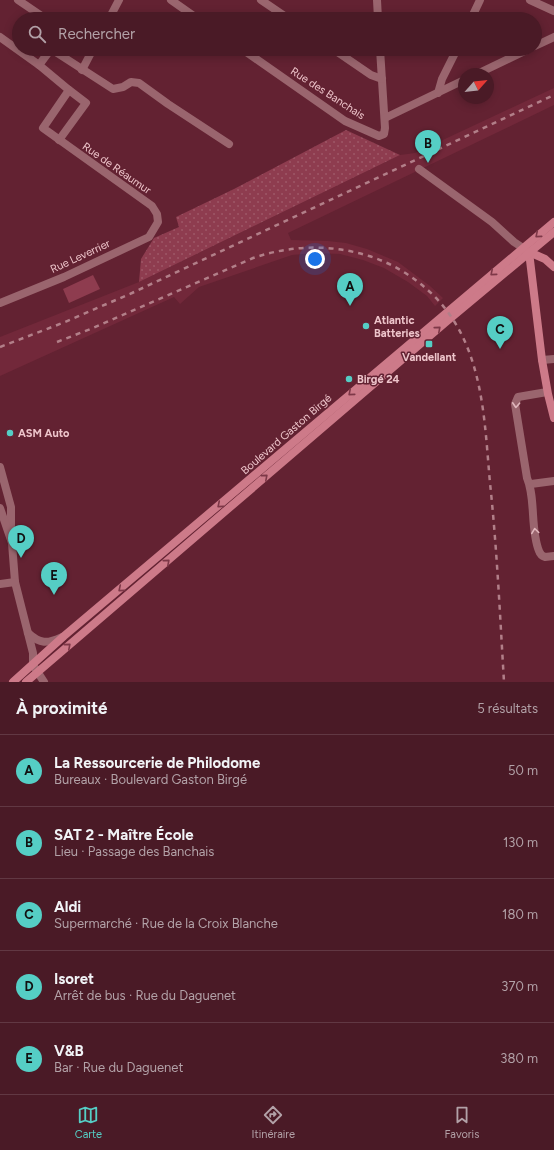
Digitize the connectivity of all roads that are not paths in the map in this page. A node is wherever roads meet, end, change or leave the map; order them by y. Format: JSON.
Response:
{"nodes":[{"id":1,"x":18,"y":0,"type":"edge"},
{"id":2,"x":119,"y":0,"type":"edge"},
{"id":3,"x":171,"y":0,"type":"edge"},
{"id":4,"x":261,"y":0,"type":"edge"},
{"id":5,"x":377,"y":0,"type":"edge"},
{"id":6,"x":480,"y":0,"type":"edge"},
{"id":7,"x":530,"y":0,"type":"edge"},
{"id":8,"x":554,"y":11,"type":"edge"},
{"id":9,"x":36,"y":12,"type":"edge"},
{"id":10,"x":113,"y":12,"type":"edge"},
{"id":11,"x":188,"y":12,"type":"edge"},
{"id":12,"x":279,"y":12,"type":"edge"},
{"id":13,"x":378,"y":12,"type":"edge"},
{"id":14,"x":474,"y":12,"type":"edge"},
{"id":15,"x":0,"y":37,"type":"edge"},
{"id":16,"x":554,"y":37,"type":"edge"},
{"id":17,"x":542,"y":43,"type":"edge"},
{"id":18,"x":12,"y":46,"type":"edge"},
{"id":19,"x":26,"y":56,"type":"edge"},
{"id":20,"x":46,"y":56,"type":"edge"},
{"id":21,"x":61,"y":56,"type":"edge"},
{"id":22,"x":89,"y":56,"type":"edge"},
{"id":23,"x":252,"y":56,"type":"edge"},
{"id":24,"x":342,"y":56,"type":"edge"},
{"id":25,"x":380,"y":56,"type":"edge"},
{"id":26,"x":454,"y":56,"type":"edge"},
{"id":27,"x":514,"y":56,"type":"edge"},
{"id":28,"x":39,"y":66,"type":"junction"},
{"id":29,"x":489,"y":68,"type":"edge"},
{"id":30,"x":82,"y":70,"type":"junction"},
{"id":31,"x":382,"y":79,"type":"junction"},
{"id":32,"x":458,"y":83,"type":"edge"},
{"id":33,"x":69,"y":90,"type":"junction"},
{"id":34,"x":438,"y":93,"type":"junction"},
{"id":35,"x":385,"y":118,"type":"junction"},
{"id":36,"x":59,"y":140,"type":"junction"},
{"id":37,"x":229,"y":144,"type":"dead end"},
{"id":38,"x":419,"y":169,"type":"dead end"},
{"id":39,"x":158,"y":217,"type":"joint"},
{"id":40,"x":554,"y":222,"type":"edge"},
{"id":41,"x":554,"y":232,"type":"edge"},
{"id":42,"x":526,"y":250,"type":"junction"},
{"id":43,"x":554,"y":266,"type":"edge"},
{"id":44,"x":0,"y":303,"type":"edge"},
{"id":45,"x":554,"y":359,"type":"edge"},
{"id":46,"x":542,"y":360,"type":"junction"},
{"id":47,"x":550,"y":393,"type":"edge"},
{"id":48,"x":554,"y":418,"type":"edge"},
{"id":49,"x":0,"y":467,"type":"edge"},
{"id":50,"x":554,"y":481,"type":"edge"},
{"id":51,"x":531,"y":484,"type":"junction"},
{"id":52,"x":1,"y":511,"type":"edge"},
{"id":53,"x":12,"y":543,"type":"junction"},
{"id":54,"x":554,"y":556,"type":"edge"},
{"id":55,"x":15,"y":582,"type":"junction"},
{"id":56,"x":0,"y":584,"type":"edge"},
{"id":57,"x":27,"y":632,"type":"junction"},
{"id":58,"x":64,"y":636,"type":"junction"},
{"id":59,"x":36,"y":668,"type":"junction"},
{"id":60,"x":13,"y":682,"type":"edge"},
{"id":61,"x":26,"y":682,"type":"edge"},
{"id":62,"x":44,"y":682,"type":"edge"}],
"edges":[{"from":1,"to":9,"type":"street"},
{"from":2,"to":10,"type":"street"},
{"from":3,"to":11,"type":"street"},
{"from":4,"to":12,"type":"street"},
{"from":5,"to":13,"type":"street"},
{"from":6,"to":14,"type":"street"},
{"from":7,"to":8,"type":"street"},
{"from":15,"to":18,"type":"street"},
{"from":16,"to":17,"type":"street"},
{"from":19,"to":28,"type":"street"},
{"from":20,"to":28,"type":"street"},
{"from":21,"to":30,"type":"street"},
{"from":22,"to":30,"type":"street"},
{"from":23,"to":35,"type":"street","name":"Rue des Banchais"},
{"from":24,"to":31,"type":"street"},
{"from":25,"to":31,"type":"street"},
{"from":26,"to":34,"type":"street"},
{"from":27,"to":29,"type":"street"},
{"from":28,"to":33,"type":"street"},
{"from":30,"to":37,"type":"street"},
{"from":31,"to":35,"type":"street"},
{"from":32,"to":34,"type":"street"},
{"from":33,"to":36,"type":"street","name":"Rue de Réaumur"},
{"from":33,"to":36,"type":"street"},
{"from":34,"to":35,"type":"street"},
{"from":36,"to":39,"type":"street","name":"Rue de Réaumur"},
{"from":38,"to":42,"type":"street"},
{"from":39,"to":44,"type":"street","name":"Rue Leverrier"},
{"from":40,"to":42,"type":"main road","name":"Boulevard Gaston Birgé","one_way":true},
{"from":41,"to":42,"type":"main road","name":"Boulevard Gaston Birgé"},
{"from":42,"to":43,"type":"main road"},
{"from":42,"to":46,"type":"main road"},
{"from":42,"to":58,"type":"main road","name":"Boulevard Gaston Birgé","one_way":true},
{"from":59,"to":42,"type":"main road","name":"Boulevard Gaston Birgé","one_way":true},
{"from":45,"to":46,"type":"street"},
{"from":46,"to":47,"type":"main road"},
{"from":47,"to":48,"type":"main road"},
{"from":47,"to":51,"type":"street","one_way":true},
{"from":49,"to":53,"type":"street"},
{"from":50,"to":51,"type":"street"},
{"from":54,"to":51,"type":"street","one_way":true},
{"from":52,"to":53,"type":"street"},
{"from":53,"to":55,"type":"street"},
{"from":55,"to":56,"type":"street"},
{"from":55,"to":57,"type":"street"},
{"from":57,"to":58,"type":"street"},
{"from":57,"to":59,"type":"street"},
{"from":58,"to":59,"type":"main road","name":"Boulevard Gaston Birgé"},
{"from":59,"to":60,"type":"main road","name":"Boulevard Gaston Birgé"},
{"from":59,"to":61,"type":"main road","name":"Boulevard Gaston Birgé"},
{"from":59,"to":62,"type":"street"}]}
